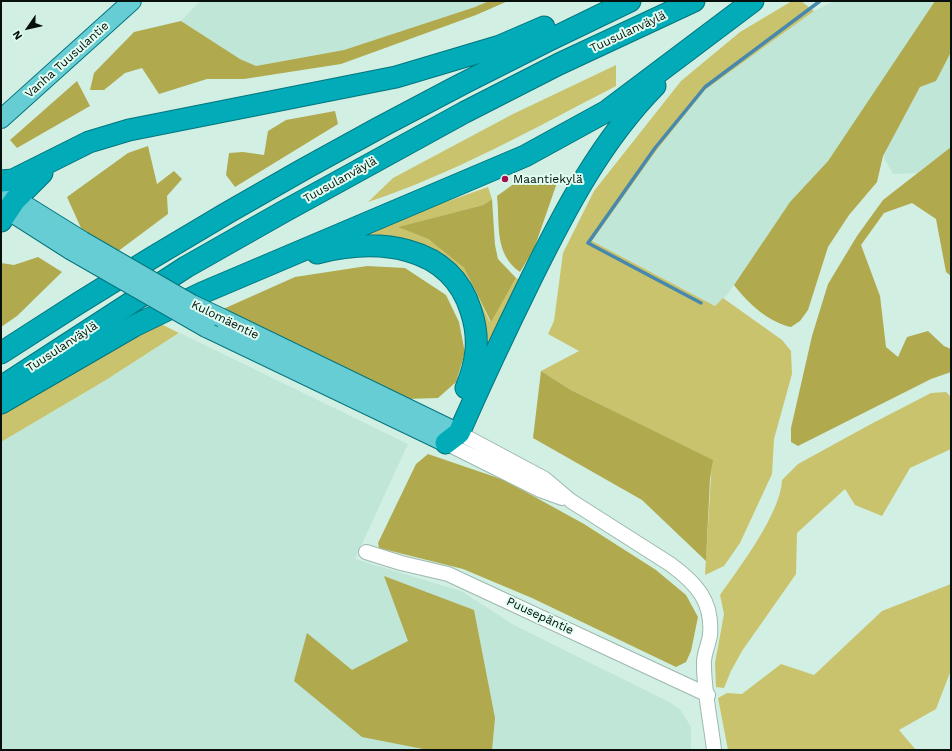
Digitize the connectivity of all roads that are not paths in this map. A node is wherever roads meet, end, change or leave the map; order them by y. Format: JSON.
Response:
{"nodes":[{"id":1,"x":132,"y":1,"type":"edge"},
{"id":2,"x":612,"y":1,"type":"edge"},
{"id":3,"x":630,"y":1,"type":"edge"},
{"id":4,"x":694,"y":1,"type":"edge"},
{"id":5,"x":753,"y":1,"type":"edge"},
{"id":6,"x":688,"y":51,"type":"junction"},
{"id":7,"x":1,"y":119,"type":"edge"},
{"id":8,"x":52,"y":162,"type":"junction"},
{"id":9,"x":1,"y":181,"type":"edge"},
{"id":10,"x":5,"y":205,"type":"edge"},
{"id":11,"x":76,"y":246,"type":"junction"},
{"id":12,"x":265,"y":267,"type":"junction"},
{"id":13,"x":1,"y":353,"type":"edge"},
{"id":14,"x":1,"y":387,"type":"edge"},
{"id":15,"x":1,"y":403,"type":"edge"},
{"id":16,"x":450,"y":434,"type":"junction"},
{"id":17,"x":366,"y":552,"type":"dead end"},
{"id":18,"x":708,"y":695,"type":"junction"},
{"id":19,"x":714,"y":750,"type":"edge"}],
"edges":[{"from":1,"to":7,"type":"main road","name":"Vanha Tuusulantie"},
{"from":2,"to":8,"type":"highway"},
{"from":3,"to":13,"type":"highway"},
{"from":4,"to":14,"type":"highway","name":"Tuusulanväylä"},
{"from":5,"to":6,"type":"highway"},
{"from":6,"to":12,"type":"highway"},
{"from":6,"to":16,"type":"highway"},
{"from":8,"to":9,"type":"highway"},
{"from":8,"to":10,"type":"highway"},
{"from":10,"to":11,"type":"main road","name":"Kulomäentie"},
{"from":11,"to":16,"type":"main road","name":"Kulomäentie","bridge":true},
{"from":11,"to":16,"type":"main road","name":"Kulomäentie","bridge":true},
{"from":12,"to":15,"type":"highway"},
{"from":12,"to":16,"type":"highway"},
{"from":16,"to":18,"type":"street"},
{"from":17,"to":18,"type":"street","name":"Puusepäntie"},
{"from":18,"to":19,"type":"street"}]}
